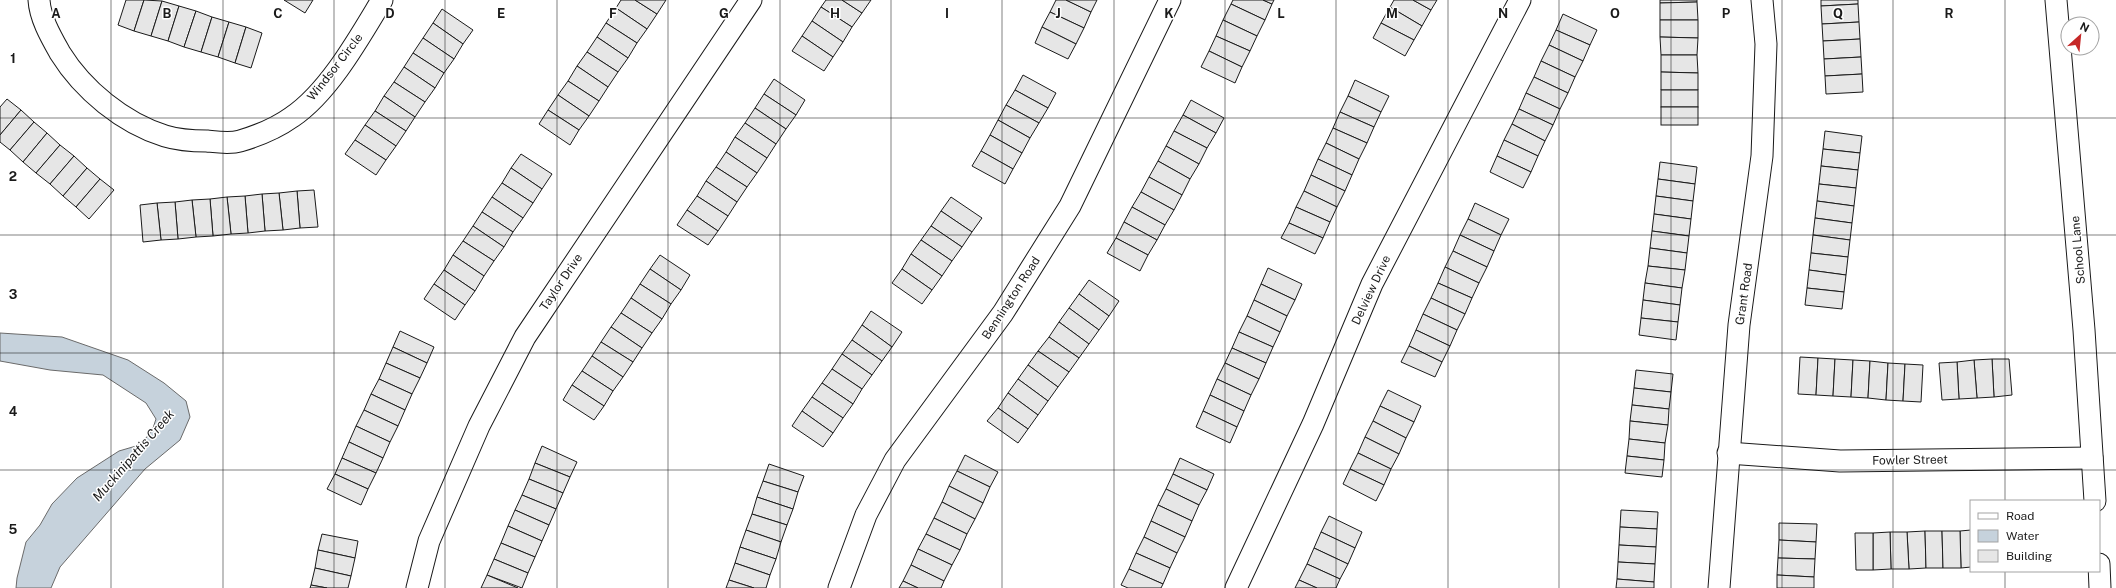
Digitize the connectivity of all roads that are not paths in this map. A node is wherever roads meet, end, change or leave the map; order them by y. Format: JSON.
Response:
{"nodes":[{"id":1,"x":39,"y":0,"type":"edge"},
{"id":2,"x":382,"y":0,"type":"edge"},
{"id":3,"x":751,"y":0,"type":"edge"},
{"id":4,"x":1170,"y":0,"type":"edge"},
{"id":5,"x":1520,"y":0,"type":"edge"},
{"id":6,"x":1762,"y":0,"type":"edge"},
{"id":7,"x":2056,"y":0,"type":"edge"},
{"id":8,"x":1728,"y":453,"type":"junction"},
{"id":9,"x":2092,"y":458,"type":"junction"},
{"id":10,"x":2095,"y":500,"type":"edge"},
{"id":11,"x":2099,"y":572,"type":"edge"},
{"id":12,"x":417,"y":588,"type":"edge"},
{"id":13,"x":839,"y":588,"type":"edge"},
{"id":14,"x":1236,"y":588,"type":"edge"},
{"id":15,"x":1719,"y":588,"type":"edge"},
{"id":16,"x":2100,"y":588,"type":"edge"}],
"edges":[{"from":1,"to":2,"type":"street","name":"Windsor Circle"},
{"from":3,"to":12,"type":"street","name":"Taylor Drive"},
{"from":4,"to":13,"type":"street","name":"Bennington Road"},
{"from":5,"to":14,"type":"street","name":"Delview Drive"},
{"from":6,"to":8,"type":"street","name":"Grant Road"},
{"from":7,"to":9,"type":"street","name":"School Lane"},
{"from":8,"to":9,"type":"street","name":"Fowler Street"},
{"from":8,"to":15,"type":"street","name":"Grant Road"},
{"from":9,"to":10,"type":"street","name":"School Lane"},
{"from":11,"to":16,"type":"street"}]}
